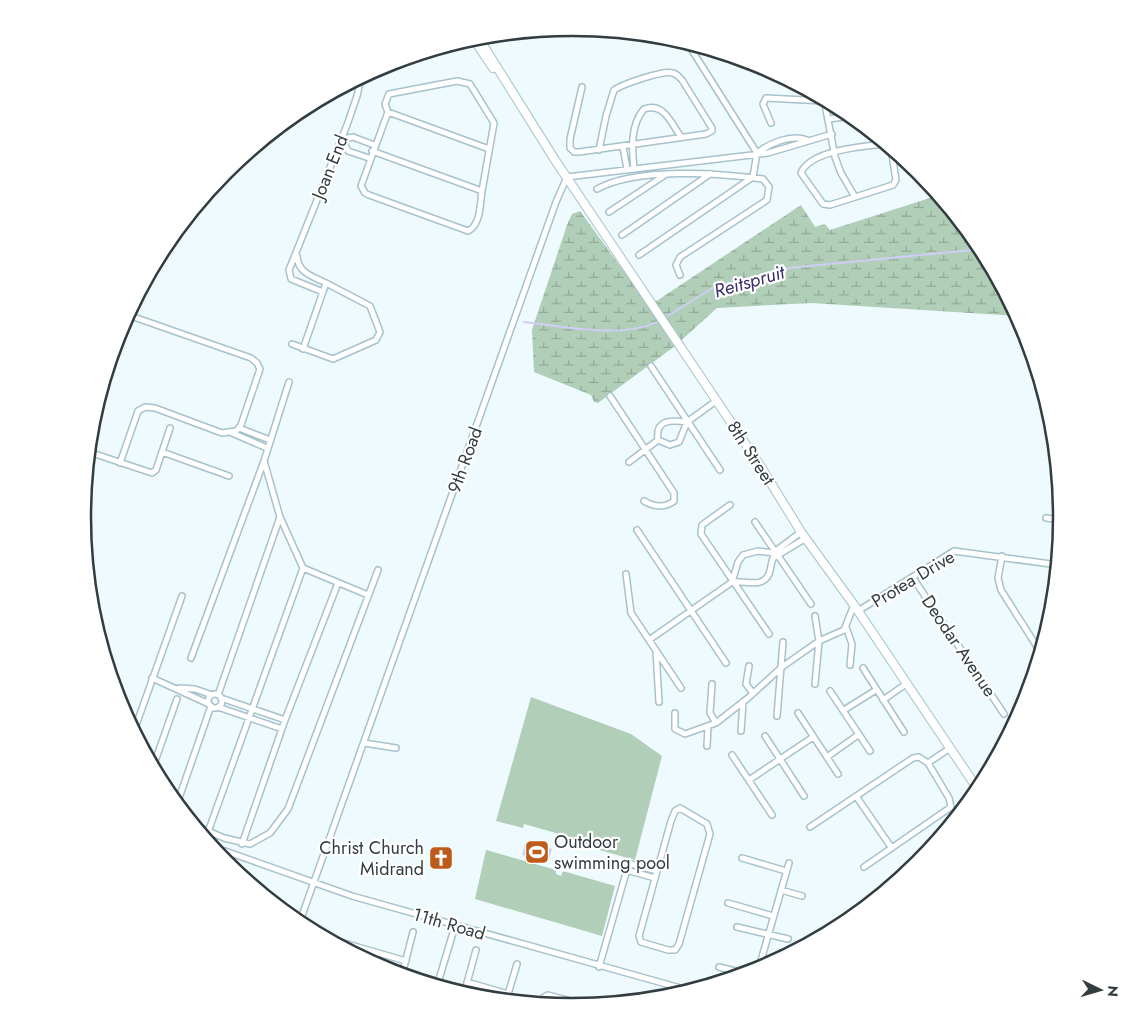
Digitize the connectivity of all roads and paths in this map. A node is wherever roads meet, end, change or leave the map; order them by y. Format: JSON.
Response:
{"nodes":[{"id":1,"x":483,"y":44,"type":"edge"},
{"id":2,"x":478,"y":45,"type":"edge"},
{"id":3,"x":693,"y":52,"type":"edge"},
{"id":4,"x":359,"y":86,"type":"edge"},
{"id":5,"x":582,"y":87,"type":"dead end"},
{"id":6,"x":810,"y":100,"type":"edge"},
{"id":7,"x":826,"y":109,"type":"edge"},
{"id":8,"x":388,"y":112,"type":"junction"},
{"id":9,"x":525,"y":114,"type":"junction"},
{"id":10,"x":841,"y":117,"type":"edge"},
{"id":11,"x":829,"y":119,"type":"junction"},
{"id":12,"x":771,"y":123,"type":"dead end"},
{"id":13,"x":832,"y":134,"type":"junction"},
{"id":14,"x":681,"y":137,"type":"junction"},
{"id":15,"x":342,"y":139,"type":"junction"},
{"id":16,"x":807,"y":140,"type":"junction"},
{"id":17,"x":374,"y":145,"type":"junction"},
{"id":18,"x":632,"y":145,"type":"junction"},
{"id":19,"x":877,"y":145,"type":"edge"},
{"id":20,"x":624,"y":147,"type":"junction"},
{"id":21,"x":490,"y":149,"type":"junction"},
{"id":22,"x":599,"y":150,"type":"junction"},
{"id":23,"x":372,"y":151,"type":"junction"},
{"id":24,"x":834,"y":152,"type":"junction"},
{"id":25,"x":757,"y":153,"type":"junction"},
{"id":26,"x":369,"y":158,"type":"junction"},
{"id":27,"x":892,"y":158,"type":"edge"},
{"id":28,"x":627,"y":169,"type":"junction"},
{"id":29,"x":634,"y":169,"type":"junction"},
{"id":30,"x":666,"y":174,"type":"junction"},
{"id":31,"x":710,"y":174,"type":"junction"},
{"id":32,"x":567,"y":177,"type":"junction"},
{"id":33,"x":754,"y":177,"type":"junction"},
{"id":34,"x":597,"y":188,"type":"dead end"},
{"id":35,"x":482,"y":191,"type":"junction"},
{"id":36,"x":855,"y":197,"type":"junction"},
{"id":37,"x":609,"y":212,"type":"dead end"},
{"id":38,"x":622,"y":235,"type":"dead end"},
{"id":39,"x":297,"y":255,"type":"junction"},
{"id":40,"x":639,"y":255,"type":"dead end"},
{"id":41,"x":302,"y":271,"type":"junction"},
{"id":42,"x":680,"y":275,"type":"dead end"},
{"id":43,"x":298,"y":282,"type":"junction"},
{"id":44,"x":326,"y":283,"type":"junction"},
{"id":45,"x":323,"y":292,"type":"junction"},
{"id":46,"x":135,"y":318,"type":"edge"},
{"id":47,"x":292,"y":344,"type":"dead end"},
{"id":48,"x":303,"y":349,"type":"junction"},
{"id":49,"x":651,"y":366,"type":"dead end"},
{"id":50,"x":289,"y":382,"type":"dead end"},
{"id":51,"x":610,"y":396,"type":"dead end"},
{"id":52,"x":716,"y":400,"type":"junction"},
{"id":53,"x":687,"y":422,"type":"junction"},
{"id":54,"x":170,"y":428,"type":"dead end"},
{"id":55,"x":240,"y":428,"type":"junction"},
{"id":56,"x":232,"y":433,"type":"junction"},
{"id":57,"x":270,"y":440,"type":"junction"},
{"id":58,"x":658,"y":440,"type":"junction"},
{"id":59,"x":267,"y":448,"type":"junction"},
{"id":60,"x":646,"y":450,"type":"junction"},
{"id":61,"x":162,"y":452,"type":"junction"},
{"id":62,"x":95,"y":454,"type":"edge"},
{"id":63,"x":264,"y":461,"type":"junction"},
{"id":64,"x":629,"y":462,"type":"dead end"},
{"id":65,"x":120,"y":464,"type":"junction"},
{"id":66,"x":720,"y":470,"type":"dead end"},
{"id":67,"x":229,"y":476,"type":"dead end"},
{"id":68,"x":644,"y":501,"type":"dead end"},
{"id":69,"x":730,"y":505,"type":"dead end"},
{"id":70,"x":280,"y":517,"type":"junction"},
{"id":71,"x":1046,"y":518,"type":"dead end"},
{"id":72,"x":1054,"y":519,"type":"edge"},
{"id":73,"x":755,"y":522,"type":"dead end"},
{"id":74,"x":637,"y":530,"type":"dead end"},
{"id":75,"x":804,"y":535,"type":"junction"},
{"id":76,"x":776,"y":554,"type":"junction"},
{"id":77,"x":1002,"y":556,"type":"junction"},
{"id":78,"x":1052,"y":563,"type":"edge"},
{"id":79,"x":303,"y":568,"type":"junction"},
{"id":80,"x":378,"y":570,"type":"dead end"},
{"id":81,"x":626,"y":574,"type":"dead end"},
{"id":82,"x":913,"y":578,"type":"junction"},
{"id":83,"x":732,"y":582,"type":"junction"},
{"id":84,"x":338,"y":583,"type":"junction"},
{"id":85,"x":368,"y":595,"type":"junction"},
{"id":86,"x":182,"y":596,"type":"dead end"},
{"id":87,"x":811,"y":604,"type":"dead end"},
{"id":88,"x":856,"y":608,"type":"junction"},
{"id":89,"x":691,"y":612,"type":"junction"},
{"id":90,"x":815,"y":616,"type":"dead end"},
{"id":91,"x":846,"y":627,"type":"junction"},
{"id":92,"x":769,"y":634,"type":"dead end"},
{"id":93,"x":649,"y":640,"type":"junction"},
{"id":94,"x":820,"y":641,"type":"junction"},
{"id":95,"x":783,"y":642,"type":"dead end"},
{"id":96,"x":1036,"y":645,"type":"edge"},
{"id":97,"x":656,"y":651,"type":"junction"},
{"id":98,"x":192,"y":658,"type":"dead end"},
{"id":99,"x":726,"y":663,"type":"dead end"},
{"id":100,"x":850,"y":665,"type":"dead end"},
{"id":101,"x":749,"y":666,"type":"dead end"},
{"id":102,"x":782,"y":667,"type":"junction"},
{"id":103,"x":863,"y":668,"type":"dead end"},
{"id":104,"x":152,"y":678,"type":"junction"},
{"id":105,"x":712,"y":684,"type":"dead end"},
{"id":106,"x":815,"y":684,"type":"dead end"},
{"id":107,"x":906,"y":684,"type":"junction"},
{"id":108,"x":178,"y":688,"type":"junction"},
{"id":109,"x":681,"y":688,"type":"dead end"},
{"id":110,"x":876,"y":690,"type":"junction"},
{"id":111,"x":830,"y":691,"type":"dead end"},
{"id":112,"x":753,"y":693,"type":"junction"},
{"id":113,"x":217,"y":696,"type":"junction"},
{"id":114,"x":177,"y":699,"type":"dead end"},
{"id":115,"x":884,"y":700,"type":"junction"},
{"id":116,"x":659,"y":702,"type":"dead end"},
{"id":117,"x":743,"y":702,"type":"junction"},
{"id":118,"x":210,"y":705,"type":"junction"},
{"id":119,"x":218,"y":706,"type":"junction"},
{"id":120,"x":253,"y":710,"type":"junction"},
{"id":121,"x":844,"y":710,"type":"junction"},
{"id":122,"x":675,"y":713,"type":"dead end"},
{"id":123,"x":798,"y":713,"type":"dead end"},
{"id":124,"x":1004,"y":714,"type":"dead end"},
{"id":125,"x":777,"y":716,"type":"dead end"},
{"id":126,"x":250,"y":718,"type":"junction"},
{"id":127,"x":285,"y":720,"type":"junction"},
{"id":128,"x":137,"y":722,"type":"edge"},
{"id":129,"x":716,"y":723,"type":"junction"},
{"id":130,"x":708,"y":727,"type":"junction"},
{"id":131,"x":282,"y":729,"type":"junction"},
{"id":132,"x":741,"y":731,"type":"dead end"},
{"id":133,"x":904,"y":732,"type":"dead end"},
{"id":134,"x":858,"y":735,"type":"junction"},
{"id":135,"x":765,"y":736,"type":"dead end"},
{"id":136,"x":813,"y":737,"type":"junction"},
{"id":137,"x":364,"y":743,"type":"junction"},
{"id":138,"x":707,"y":746,"type":"dead end"},
{"id":139,"x":396,"y":748,"type":"dead end"},
{"id":140,"x":950,"y":748,"type":"junction"},
{"id":141,"x":870,"y":751,"type":"dead end"},
{"id":142,"x":732,"y":756,"type":"dead end"},
{"id":143,"x":156,"y":758,"type":"edge"},
{"id":144,"x":827,"y":758,"type":"junction"},
{"id":145,"x":781,"y":759,"type":"junction"},
{"id":146,"x":928,"y":763,"type":"junction"},
{"id":147,"x":838,"y":774,"type":"dead end"},
{"id":148,"x":749,"y":780,"type":"junction"},
{"id":149,"x":974,"y":783,"type":"edge"},
{"id":150,"x":180,"y":795,"type":"edge"},
{"id":151,"x":804,"y":796,"type":"dead end"},
{"id":152,"x":856,"y":796,"type":"junction"},
{"id":153,"x":772,"y":815,"type":"dead end"},
{"id":154,"x":810,"y":827,"type":"dead end"},
{"id":155,"x":208,"y":832,"type":"joint"},
{"id":156,"x":242,"y":844,"type":"junction"},
{"id":157,"x":891,"y":847,"type":"junction"},
{"id":158,"x":226,"y":852,"type":"edge"},
{"id":159,"x":742,"y":858,"type":"dead end"},
{"id":160,"x":789,"y":863,"type":"dead end"},
{"id":161,"x":864,"y":868,"type":"dead end"},
{"id":162,"x":626,"y":870,"type":"junction"},
{"id":163,"x":657,"y":871,"type":"junction"},
{"id":164,"x":786,"y":871,"type":"junction"},
{"id":165,"x":655,"y":878,"type":"junction"},
{"id":166,"x":314,"y":884,"type":"junction"},
{"id":167,"x":781,"y":890,"type":"junction"},
{"id":168,"x":802,"y":896,"type":"dead end"},
{"id":169,"x":728,"y":902,"type":"dead end"},
{"id":170,"x":302,"y":916,"type":"edge"},
{"id":171,"x":774,"y":916,"type":"junction"},
{"id":172,"x":455,"y":926,"type":"junction"},
{"id":173,"x":737,"y":926,"type":"dead end"},
{"id":174,"x":413,"y":932,"type":"dead end"},
{"id":175,"x":768,"y":934,"type":"junction"},
{"id":176,"x":788,"y":939,"type":"dead end"},
{"id":177,"x":355,"y":946,"type":"edge"},
{"id":178,"x":476,"y":950,"type":"dead end"},
{"id":179,"x":761,"y":960,"type":"edge"},
{"id":180,"x":406,"y":961,"type":"junction"},
{"id":181,"x":517,"y":964,"type":"dead end"},
{"id":182,"x":599,"y":967,"type":"junction"},
{"id":183,"x":718,"y":967,"type":"dead end"},
{"id":184,"x":404,"y":968,"type":"edge"},
{"id":185,"x":733,"y":971,"type":"edge"},
{"id":186,"x":439,"y":979,"type":"edge"},
{"id":187,"x":467,"y":982,"type":"junction"},
{"id":188,"x":466,"y":987,"type":"edge"},
{"id":189,"x":677,"y":987,"type":"edge"},
{"id":190,"x":508,"y":994,"type":"joint"},
{"id":191,"x":544,"y":998,"type":"edge"},
{"id":192,"x":562,"y":999,"type":"edge"}],
"edges":[{"from":1,"to":9,"type":"street","name":"8th Street"},
{"from":2,"to":9,"type":"street","name":"8th Street"},
{"from":3,"to":25,"type":"street"},
{"from":4,"to":15,"type":"street","name":"Joan End"},
{"from":5,"to":22,"type":"street"},
{"from":6,"to":12,"type":"street"},
{"from":7,"to":11,"type":"street"},
{"from":8,"to":17,"type":"street"},
{"from":8,"to":21,"type":"street"},
{"from":8,"to":21,"type":"street"},
{"from":9,"to":32,"type":"street","name":"8th Street"},
{"from":10,"to":11,"type":"street"},
{"from":11,"to":13,"type":"street"},
{"from":13,"to":16,"type":"street"},
{"from":13,"to":24,"type":"street"},
{"from":14,"to":18,"type":"street"},
{"from":14,"to":18,"type":"street"},
{"from":14,"to":22,"type":"street"},
{"from":15,"to":17,"type":"street"},
{"from":15,"to":26,"type":"street"},
{"from":15,"to":39,"type":"street","name":"Joan End"},
{"from":16,"to":25,"type":"street"},
{"from":16,"to":25,"type":"street"},
{"from":17,"to":23,"type":"street"},
{"from":18,"to":20,"type":"street"},
{"from":18,"to":29,"type":"street"},
{"from":19,"to":24,"type":"street"},
{"from":20,"to":22,"type":"street"},
{"from":20,"to":28,"type":"street"},
{"from":21,"to":35,"type":"street"},
{"from":23,"to":26,"type":"street"},
{"from":23,"to":35,"type":"street"},
{"from":24,"to":36,"type":"street"},
{"from":24,"to":36,"type":"street"},
{"from":25,"to":29,"type":"street"},
{"from":25,"to":33,"type":"street"},
{"from":26,"to":35,"type":"street"},
{"from":27,"to":36,"type":"street"},
{"from":28,"to":29,"type":"street"},
{"from":28,"to":32,"type":"street"},
{"from":30,"to":31,"type":"street"},
{"from":30,"to":34,"type":"street"},
{"from":30,"to":37,"type":"street"},
{"from":31,"to":33,"type":"street"},
{"from":31,"to":38,"type":"street"},
{"from":32,"to":52,"type":"street","name":"8th Street"},
{"from":32,"to":137,"type":"street","name":"9th Road"},
{"from":33,"to":40,"type":"street"},
{"from":33,"to":42,"type":"street"},
{"from":39,"to":41,"type":"street"},
{"from":39,"to":43,"type":"street","name":"Joan End"},
{"from":41,"to":43,"type":"street"},
{"from":41,"to":44,"type":"street"},
{"from":43,"to":45,"type":"street"},
{"from":44,"to":45,"type":"street"},
{"from":44,"to":48,"type":"street"},
{"from":45,"to":48,"type":"street"},
{"from":46,"to":55,"type":"street"},
{"from":47,"to":48,"type":"street"},
{"from":49,"to":53,"type":"street"},
{"from":50,"to":57,"type":"street"},
{"from":51,"to":60,"type":"street"},
{"from":52,"to":53,"type":"street"},
{"from":52,"to":75,"type":"street","name":"8th Street"},
{"from":53,"to":58,"type":"street"},
{"from":53,"to":58,"type":"street"},
{"from":53,"to":66,"type":"street"},
{"from":54,"to":61,"type":"street"},
{"from":55,"to":56,"type":"street"},
{"from":55,"to":57,"type":"street"},
{"from":56,"to":59,"type":"street"},
{"from":56,"to":65,"type":"street"},
{"from":57,"to":59,"type":"street"},
{"from":58,"to":60,"type":"street"},
{"from":59,"to":63,"type":"street"},
{"from":60,"to":64,"type":"street"},
{"from":60,"to":68,"type":"street"},
{"from":61,"to":65,"type":"street"},
{"from":61,"to":67,"type":"street"},
{"from":62,"to":65,"type":"street"},
{"from":63,"to":70,"type":"street"},
{"from":63,"to":98,"type":"street"},
{"from":69,"to":83,"type":"street"},
{"from":70,"to":79,"type":"street"},
{"from":70,"to":113,"type":"street"},
{"from":71,"to":72,"type":"street"},
{"from":73,"to":76,"type":"street"},
{"from":74,"to":89,"type":"street"},
{"from":75,"to":76,"type":"street"},
{"from":75,"to":88,"type":"street","name":"8th Street"},
{"from":76,"to":83,"type":"street"},
{"from":76,"to":83,"type":"street"},
{"from":76,"to":87,"type":"street"},
{"from":77,"to":78,"type":"street","name":"Protea Drive"},
{"from":77,"to":82,"type":"street","name":"Protea Drive"},
{"from":77,"to":96,"type":"street"},
{"from":79,"to":84,"type":"street"},
{"from":79,"to":120,"type":"street"},
{"from":80,"to":85,"type":"street"},
{"from":81,"to":93,"type":"street"},
{"from":82,"to":88,"type":"street","name":"Protea Drive"},
{"from":82,"to":124,"type":"street","name":"Deodar Avenue"},
{"from":83,"to":89,"type":"street"},
{"from":83,"to":92,"type":"street"},
{"from":84,"to":85,"type":"street"},
{"from":84,"to":127,"type":"street"},
{"from":85,"to":156,"type":"street"},
{"from":86,"to":104,"type":"street"},
{"from":88,"to":91,"type":"street"},
{"from":88,"to":107,"type":"street","name":"8th Street"},
{"from":89,"to":93,"type":"street"},
{"from":89,"to":99,"type":"street"},
{"from":90,"to":94,"type":"street"},
{"from":91,"to":94,"type":"street"},
{"from":91,"to":100,"type":"street"},
{"from":93,"to":97,"type":"street"},
{"from":94,"to":102,"type":"street"},
{"from":94,"to":106,"type":"street"},
{"from":95,"to":102,"type":"street"},
{"from":97,"to":109,"type":"street"},
{"from":97,"to":116,"type":"street"},
{"from":101,"to":112,"type":"street"},
{"from":102,"to":112,"type":"street"},
{"from":102,"to":125,"type":"street"},
{"from":103,"to":110,"type":"street"},
{"from":104,"to":108,"type":"street"},
{"from":104,"to":128,"type":"street"},
{"from":105,"to":129,"type":"street"},
{"from":107,"to":115,"type":"street"},
{"from":107,"to":140,"type":"street","name":"8th Street"},
{"from":108,"to":113,"type":"street"},
{"from":108,"to":118,"type":"street"},
{"from":110,"to":115,"type":"street"},
{"from":110,"to":121,"type":"street"},
{"from":111,"to":121,"type":"street"},
{"from":112,"to":117,"type":"street"},
{"from":113,"to":118,"type":"street"},
{"from":113,"to":119,"type":"street"},
{"from":113,"to":120,"type":"street"},
{"from":114,"to":143,"type":"street"},
{"from":115,"to":133,"type":"street"},
{"from":117,"to":129,"type":"street"},
{"from":117,"to":132,"type":"street"},
{"from":118,"to":119,"type":"street"},
{"from":118,"to":150,"type":"street"},
{"from":119,"to":126,"type":"street"},
{"from":120,"to":126,"type":"street"},
{"from":120,"to":127,"type":"street"},
{"from":121,"to":134,"type":"street"},
{"from":122,"to":130,"type":"street"},
{"from":123,"to":136,"type":"street"},
{"from":126,"to":131,"type":"street"},
{"from":126,"to":155,"type":"street"},
{"from":127,"to":131,"type":"street"},
{"from":129,"to":130,"type":"street"},
{"from":130,"to":138,"type":"street"},
{"from":131,"to":156,"type":"street"},
{"from":134,"to":141,"type":"street"},
{"from":134,"to":144,"type":"street"},
{"from":135,"to":145,"type":"street"},
{"from":136,"to":144,"type":"street"},
{"from":136,"to":145,"type":"street"},
{"from":137,"to":139,"type":"street"},
{"from":137,"to":166,"type":"street","name":"9th Road"},
{"from":140,"to":146,"type":"street"},
{"from":140,"to":149,"type":"street","name":"8th Street"},
{"from":142,"to":148,"type":"street"},
{"from":144,"to":147,"type":"street"},
{"from":145,"to":148,"type":"street"},
{"from":145,"to":151,"type":"street"},
{"from":146,"to":152,"type":"street"},
{"from":146,"to":157,"type":"street"},
{"from":148,"to":153,"type":"street"},
{"from":152,"to":154,"type":"street"},
{"from":152,"to":157,"type":"street"},
{"from":155,"to":156,"type":"street"},
{"from":157,"to":161,"type":"street"},
{"from":158,"to":166,"type":"street","name":"11th Road"},
{"from":159,"to":164,"type":"street"},
{"from":160,"to":164,"type":"street"},
{"from":162,"to":163,"type":"street"},
{"from":162,"to":165,"type":"street"},
{"from":162,"to":182,"type":"street"},
{"from":163,"to":165,"type":"street"},
{"from":163,"to":165,"type":"street"},
{"from":164,"to":167,"type":"street"},
{"from":166,"to":170,"type":"street","name":"9th Road"},
{"from":166,"to":172,"type":"street","name":"11th Road"},
{"from":167,"to":168,"type":"street"},
{"from":167,"to":171,"type":"street"},
{"from":169,"to":171,"type":"street"},
{"from":171,"to":175,"type":"street"},
{"from":172,"to":182,"type":"street","name":"11th Road"},
{"from":172,"to":186,"type":"street"},
{"from":173,"to":175,"type":"street"},
{"from":174,"to":180,"type":"street"},
{"from":175,"to":176,"type":"street"},
{"from":175,"to":179,"type":"street"},
{"from":177,"to":180,"type":"street"},
{"from":178,"to":187,"type":"street"},
{"from":180,"to":184,"type":"street"},
{"from":181,"to":190,"type":"street"},
{"from":182,"to":189,"type":"street","name":"11th Road"},
{"from":183,"to":185,"type":"street"},
{"from":187,"to":188,"type":"street"},
{"from":187,"to":190,"type":"street"},
{"from":191,"to":192,"type":"street"}]}
